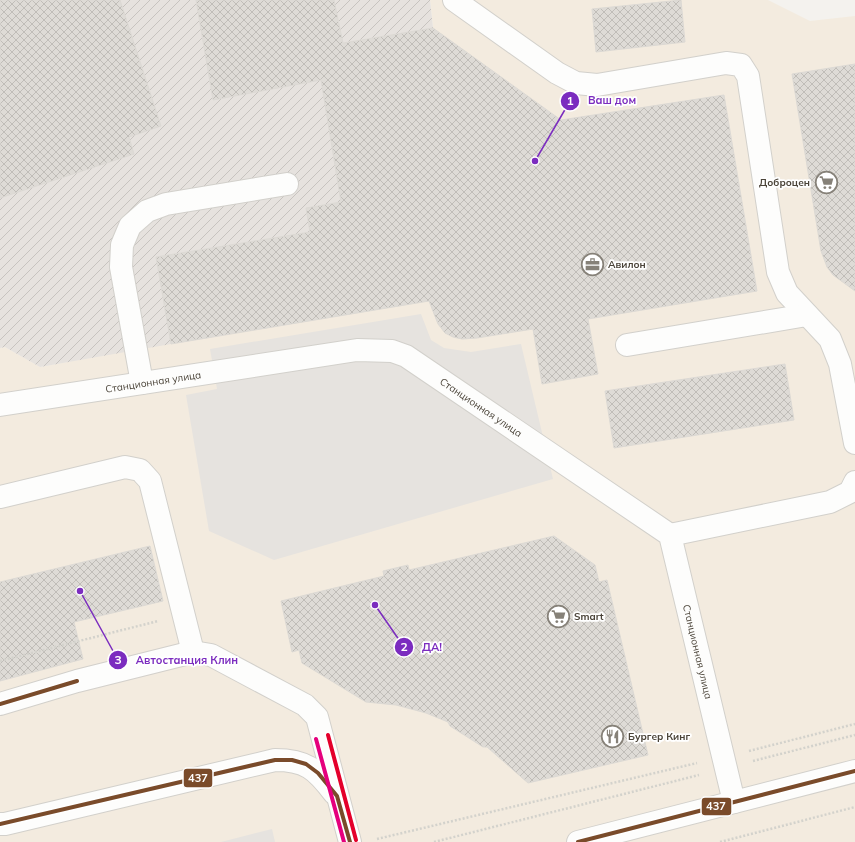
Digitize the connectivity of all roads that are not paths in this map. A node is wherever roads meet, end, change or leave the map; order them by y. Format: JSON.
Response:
{"nodes":[{"id":1,"x":454,"y":0,"type":"edge"},
{"id":2,"x":287,"y":184,"type":"dead end"},
{"id":3,"x":808,"y":315,"type":"junction"},
{"id":4,"x":627,"y":345,"type":"dead end"},
{"id":5,"x":142,"y":383,"type":"junction"},
{"id":6,"x":0,"y":405,"type":"edge"},
{"id":7,"x":855,"y":443,"type":"edge"},
{"id":8,"x":855,"y":482,"type":"edge"},
{"id":9,"x":0,"y":497,"type":"edge"},
{"id":10,"x":670,"y":535,"type":"junction"},
{"id":11,"x":193,"y":652,"type":"junction"},
{"id":12,"x":0,"y":704,"type":"edge"},
{"id":13,"x":854,"y":775,"type":"edge"},
{"id":14,"x":337,"y":796,"type":"junction"},
{"id":15,"x":734,"y":802,"type":"junction"},
{"id":16,"x":0,"y":824,"type":"edge"},
{"id":17,"x":621,"y":837,"type":"edge"},
{"id":18,"x":350,"y":842,"type":"edge"},
{"id":19,"x":578,"y":842,"type":"edge"}],
"edges":[{"from":1,"to":3,"type":"street"},
{"from":2,"to":5,"type":"street"},
{"from":3,"to":4,"type":"street"},
{"from":3,"to":7,"type":"street"},
{"from":5,"to":6,"type":"street","name":"Станционная улица"},
{"from":5,"to":10,"type":"street","name":"Станционная улица"},
{"from":8,"to":10,"type":"street"},
{"from":9,"to":11,"type":"street"},
{"from":10,"to":15,"type":"street","name":"Станционная улица"},
{"from":11,"to":12,"type":"street"},
{"from":11,"to":14,"type":"street"},
{"from":13,"to":15,"type":"street"},
{"from":14,"to":16,"type":"street"},
{"from":14,"to":18,"type":"street"},
{"from":15,"to":17,"type":"street"},
{"from":17,"to":19,"type":"street"}]}
